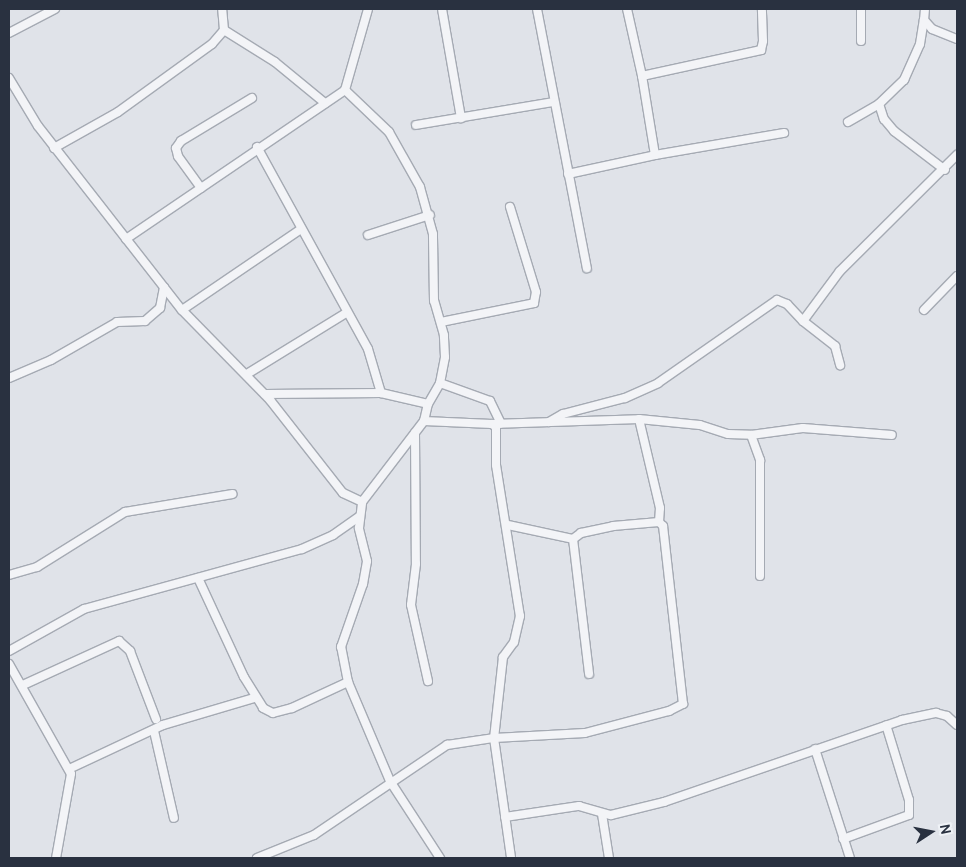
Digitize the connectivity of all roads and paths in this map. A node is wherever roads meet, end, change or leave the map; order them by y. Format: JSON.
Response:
{"nodes":[{"id":1,"x":55,"y":9,"type":"edge"},
{"id":2,"x":222,"y":9,"type":"edge"},
{"id":3,"x":368,"y":9,"type":"edge"},
{"id":4,"x":442,"y":9,"type":"edge"},
{"id":5,"x":537,"y":9,"type":"edge"},
{"id":6,"x":627,"y":9,"type":"edge"},
{"id":7,"x":762,"y":9,"type":"edge"},
{"id":8,"x":861,"y":9,"type":"edge"},
{"id":9,"x":925,"y":9,"type":"edge"},
{"id":10,"x":924,"y":20,"type":"junction"},
{"id":11,"x":224,"y":30,"type":"junction"},
{"id":12,"x":9,"y":33,"type":"edge"},
{"id":13,"x":957,"y":39,"type":"edge"},
{"id":14,"x":861,"y":41,"type":"dead end"},
{"id":15,"x":642,"y":76,"type":"junction"},
{"id":16,"x":9,"y":78,"type":"edge"},
{"id":17,"x":345,"y":90,"type":"junction"},
{"id":18,"x":252,"y":98,"type":"dead end"},
{"id":19,"x":553,"y":102,"type":"junction"},
{"id":20,"x":325,"y":103,"type":"junction"},
{"id":21,"x":879,"y":104,"type":"junction"},
{"id":22,"x":461,"y":118,"type":"junction"},
{"id":23,"x":848,"y":122,"type":"dead end"},
{"id":24,"x":416,"y":125,"type":"dead end"},
{"id":25,"x":784,"y":133,"type":"dead end"},
{"id":26,"x":257,"y":147,"type":"junction"},
{"id":27,"x":54,"y":148,"type":"junction"},
{"id":28,"x":654,"y":155,"type":"junction"},
{"id":29,"x":957,"y":155,"type":"edge"},
{"id":30,"x":946,"y":170,"type":"junction"},
{"id":31,"x":568,"y":174,"type":"junction"},
{"id":32,"x":201,"y":188,"type":"junction"},
{"id":33,"x":510,"y":207,"type":"dead end"},
{"id":34,"x":430,"y":215,"type":"junction"},
{"id":35,"x":301,"y":229,"type":"junction"},
{"id":36,"x":368,"y":235,"type":"dead end"},
{"id":37,"x":126,"y":240,"type":"junction"},
{"id":38,"x":587,"y":268,"type":"dead end"},
{"id":39,"x":957,"y":276,"type":"edge"},
{"id":40,"x":164,"y":287,"type":"junction"},
{"id":41,"x":182,"y":310,"type":"junction"},
{"id":42,"x":924,"y":310,"type":"dead end"},
{"id":43,"x":346,"y":313,"type":"junction"},
{"id":44,"x":441,"y":322,"type":"junction"},
{"id":45,"x":803,"y":322,"type":"junction"},
{"id":46,"x":840,"y":365,"type":"dead end"},
{"id":47,"x":247,"y":374,"type":"junction"},
{"id":48,"x":9,"y":378,"type":"edge"},
{"id":49,"x":440,"y":383,"type":"junction"},
{"id":50,"x":381,"y":392,"type":"junction"},
{"id":51,"x":265,"y":394,"type":"junction"},
{"id":52,"x":428,"y":404,"type":"junction"},
{"id":53,"x":639,"y":419,"type":"junction"},
{"id":54,"x":424,"y":421,"type":"junction"},
{"id":55,"x":549,"y":422,"type":"junction"},
{"id":56,"x":492,"y":424,"type":"junction"},
{"id":57,"x":501,"y":424,"type":"junction"},
{"id":58,"x":414,"y":434,"type":"junction"},
{"id":59,"x":751,"y":434,"type":"junction"},
{"id":60,"x":892,"y":435,"type":"dead end"},
{"id":61,"x":232,"y":494,"type":"dead end"},
{"id":62,"x":362,"y":502,"type":"junction"},
{"id":63,"x":359,"y":517,"type":"junction"},
{"id":64,"x":659,"y":522,"type":"junction"},
{"id":65,"x":508,"y":526,"type":"junction"},
{"id":66,"x":574,"y":539,"type":"junction"},
{"id":67,"x":9,"y":575,"type":"edge"},
{"id":68,"x":760,"y":576,"type":"dead end"},
{"id":69,"x":198,"y":578,"type":"junction"},
{"id":70,"x":9,"y":651,"type":"edge"},
{"id":71,"x":9,"y":664,"type":"edge"},
{"id":72,"x":589,"y":674,"type":"dead end"},
{"id":73,"x":428,"y":681,"type":"dead end"},
{"id":74,"x":348,"y":682,"type":"junction"},
{"id":75,"x":23,"y":685,"type":"junction"},
{"id":76,"x":254,"y":698,"type":"junction"},
{"id":77,"x":156,"y":719,"type":"dead end"},
{"id":78,"x":957,"y":724,"type":"edge"},
{"id":79,"x":886,"y":725,"type":"junction"},
{"id":80,"x":154,"y":731,"type":"junction"},
{"id":81,"x":494,"y":738,"type":"junction"},
{"id":82,"x":814,"y":749,"type":"junction"},
{"id":83,"x":69,"y":769,"type":"junction"},
{"id":84,"x":390,"y":781,"type":"junction"},
{"id":85,"x":602,"y":814,"type":"junction"},
{"id":86,"x":506,"y":817,"type":"junction"},
{"id":87,"x":174,"y":818,"type":"dead end"},
{"id":88,"x":843,"y":839,"type":"junction"},
{"id":89,"x":56,"y":858,"type":"edge"},
{"id":90,"x":257,"y":858,"type":"edge"},
{"id":91,"x":439,"y":858,"type":"edge"},
{"id":92,"x":511,"y":858,"type":"edge"},
{"id":93,"x":609,"y":858,"type":"edge"},
{"id":94,"x":850,"y":858,"type":"edge"}],
"edges":[{"from":1,"to":12,"type":"street"},
{"from":2,"to":11,"type":"street"},
{"from":3,"to":17,"type":"street"},
{"from":4,"to":22,"type":"street"},
{"from":5,"to":19,"type":"street"},
{"from":6,"to":15,"type":"street"},
{"from":7,"to":15,"type":"street"},
{"from":8,"to":14,"type":"street"},
{"from":9,"to":10,"type":"street"},
{"from":10,"to":13,"type":"street"},
{"from":10,"to":21,"type":"street"},
{"from":11,"to":20,"type":"street"},
{"from":11,"to":27,"type":"street"},
{"from":15,"to":28,"type":"street"},
{"from":16,"to":27,"type":"street"},
{"from":17,"to":20,"type":"street"},
{"from":17,"to":34,"type":"street"},
{"from":18,"to":32,"type":"street"},
{"from":19,"to":22,"type":"street"},
{"from":19,"to":31,"type":"street"},
{"from":20,"to":26,"type":"street"},
{"from":21,"to":23,"type":"street"},
{"from":21,"to":30,"type":"street"},
{"from":22,"to":24,"type":"street"},
{"from":25,"to":28,"type":"street"},
{"from":26,"to":32,"type":"street"},
{"from":26,"to":35,"type":"street"},
{"from":27,"to":37,"type":"street"},
{"from":28,"to":31,"type":"street"},
{"from":29,"to":30,"type":"street"},
{"from":30,"to":45,"type":"street"},
{"from":31,"to":38,"type":"street"},
{"from":32,"to":37,"type":"street"},
{"from":33,"to":44,"type":"street"},
{"from":34,"to":36,"type":"street"},
{"from":34,"to":44,"type":"street"},
{"from":35,"to":41,"type":"street"},
{"from":35,"to":43,"type":"street"},
{"from":37,"to":40,"type":"street"},
{"from":39,"to":42,"type":"street"},
{"from":40,"to":41,"type":"street"},
{"from":40,"to":48,"type":"street"},
{"from":41,"to":47,"type":"street"},
{"from":43,"to":47,"type":"street"},
{"from":43,"to":50,"type":"street"},
{"from":44,"to":49,"type":"street"},
{"from":45,"to":46,"type":"street"},
{"from":45,"to":55,"type":"street"},
{"from":47,"to":51,"type":"street"},
{"from":49,"to":52,"type":"street"},
{"from":49,"to":57,"type":"street"},
{"from":50,"to":51,"type":"street"},
{"from":50,"to":52,"type":"street"},
{"from":51,"to":62,"type":"street"},
{"from":52,"to":54,"type":"street"},
{"from":53,"to":55,"type":"street"},
{"from":53,"to":59,"type":"street"},
{"from":53,"to":64,"type":"street"},
{"from":54,"to":56,"type":"street"},
{"from":54,"to":58,"type":"street"},
{"from":55,"to":57,"type":"street"},
{"from":56,"to":57,"type":"street"},
{"from":56,"to":65,"type":"street"},
{"from":58,"to":62,"type":"street"},
{"from":58,"to":73,"type":"street"},
{"from":59,"to":60,"type":"street"},
{"from":59,"to":68,"type":"street"},
{"from":61,"to":67,"type":"street"},
{"from":62,"to":63,"type":"street"},
{"from":63,"to":69,"type":"street"},
{"from":63,"to":74,"type":"street"},
{"from":64,"to":66,"type":"street"},
{"from":64,"to":81,"type":"street"},
{"from":65,"to":66,"type":"street"},
{"from":65,"to":81,"type":"street"},
{"from":66,"to":72,"type":"street"},
{"from":69,"to":70,"type":"street"},
{"from":69,"to":76,"type":"street"},
{"from":71,"to":75,"type":"street"},
{"from":74,"to":76,"type":"street"},
{"from":74,"to":84,"type":"street"},
{"from":75,"to":77,"type":"street"},
{"from":75,"to":83,"type":"street"},
{"from":76,"to":80,"type":"street"},
{"from":78,"to":79,"type":"street"},
{"from":79,"to":82,"type":"street"},
{"from":79,"to":88,"type":"street"},
{"from":80,"to":83,"type":"street"},
{"from":80,"to":87,"type":"street"},
{"from":81,"to":84,"type":"street"},
{"from":81,"to":86,"type":"street"},
{"from":82,"to":85,"type":"street"},
{"from":82,"to":88,"type":"street"},
{"from":83,"to":89,"type":"street"},
{"from":84,"to":90,"type":"street"},
{"from":84,"to":91,"type":"street"},
{"from":85,"to":86,"type":"street"},
{"from":85,"to":93,"type":"street"},
{"from":86,"to":92,"type":"street"},
{"from":88,"to":94,"type":"street"}]}
